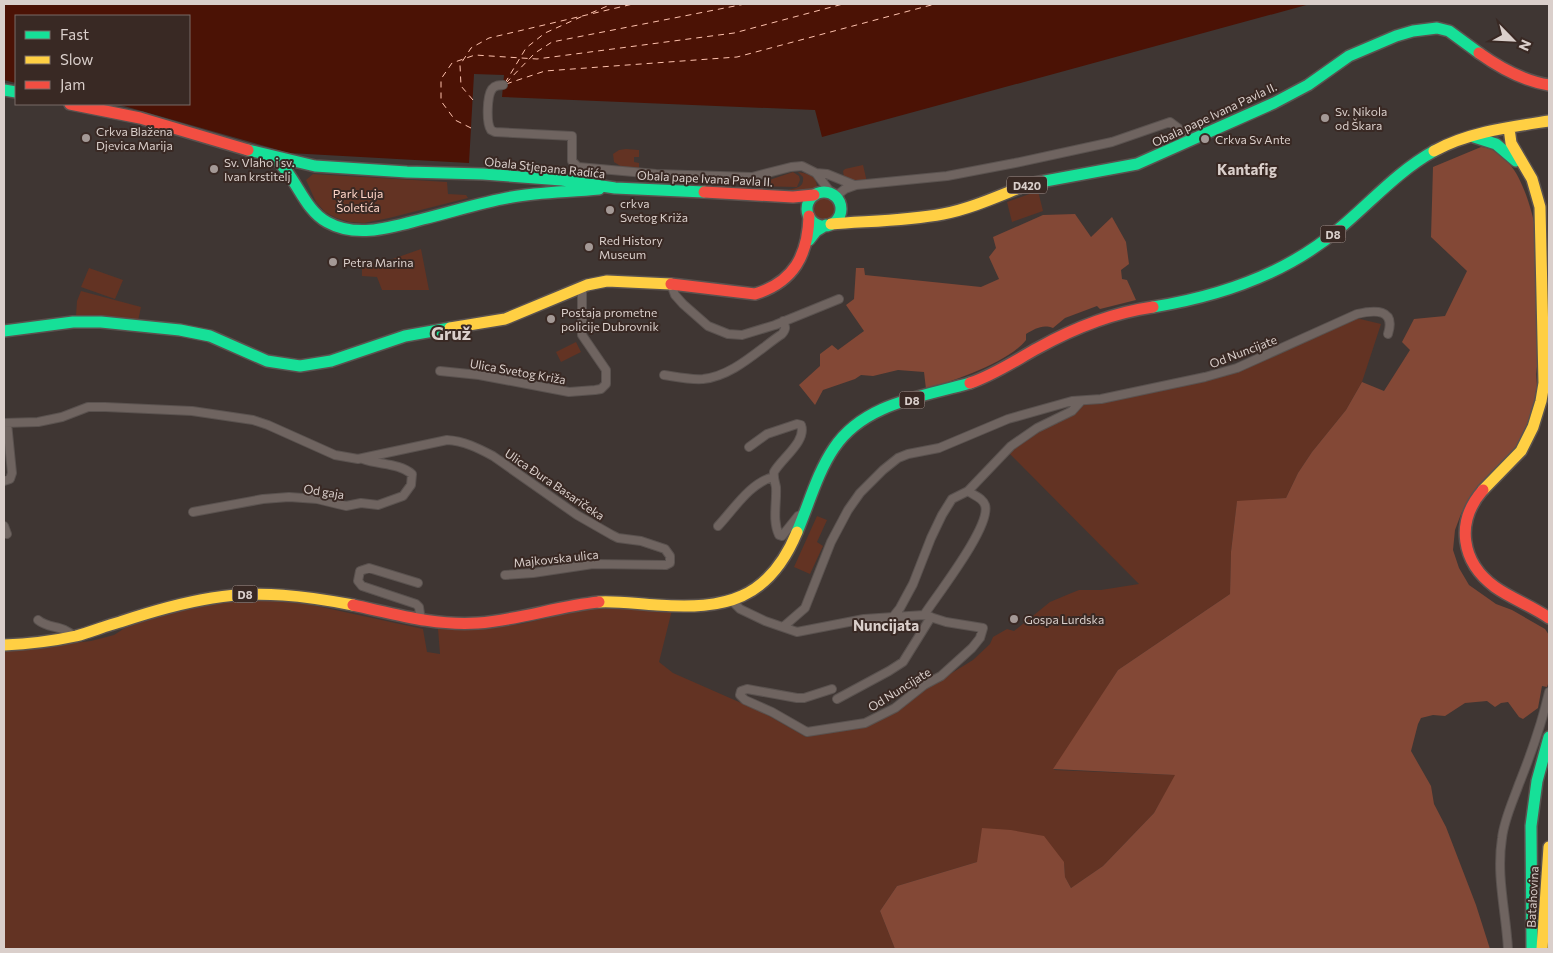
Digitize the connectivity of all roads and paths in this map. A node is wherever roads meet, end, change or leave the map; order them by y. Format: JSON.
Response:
{"nodes":[{"id":1,"x":503,"y":85,"type":"dead end"},
{"id":2,"x":1549,"y":85,"type":"edge"},
{"id":3,"x":75,"y":105,"type":"edge"},
{"id":4,"x":1549,"y":121,"type":"edge"},
{"id":5,"x":1506,"y":128,"type":"junction"},
{"id":6,"x":1472,"y":136,"type":"junction"},
{"id":7,"x":1186,"y":142,"type":"junction"},
{"id":8,"x":1506,"y":151,"type":"junction"},
{"id":9,"x":273,"y":157,"type":"junction"},
{"id":10,"x":315,"y":166,"type":"junction"},
{"id":11,"x":1527,"y":171,"type":"junction"},
{"id":12,"x":819,"y":176,"type":"junction"},
{"id":13,"x":529,"y":177,"type":"junction"},
{"id":14,"x":856,"y":185,"type":"junction"},
{"id":15,"x":616,"y":188,"type":"junction"},
{"id":16,"x":300,"y":191,"type":"junction"},
{"id":17,"x":815,"y":194,"type":"junction"},
{"id":18,"x":834,"y":195,"type":"junction"},
{"id":19,"x":528,"y":196,"type":"junction"},
{"id":20,"x":793,"y":197,"type":"junction"},
{"id":21,"x":841,"y":208,"type":"junction"},
{"id":22,"x":808,"y":213,"type":"junction"},
{"id":23,"x":866,"y":222,"type":"junction"},
{"id":24,"x":829,"y":225,"type":"junction"},
{"id":25,"x":808,"y":242,"type":"junction"},
{"id":26,"x":671,"y":284,"type":"junction"},
{"id":27,"x":582,"y":287,"type":"junction"},
{"id":28,"x":839,"y":299,"type":"dead end"},
{"id":29,"x":783,"y":321,"type":"junction"},
{"id":30,"x":4,"y":331,"type":"edge"},
{"id":31,"x":1388,"y":334,"type":"dead end"},
{"id":32,"x":440,"y":371,"type":"dead end"},
{"id":33,"x":664,"y":375,"type":"dead end"},
{"id":34,"x":1081,"y":401,"type":"junction"},
{"id":35,"x":6,"y":423,"type":"edge"},
{"id":36,"x":749,"y":447,"type":"dead end"},
{"id":37,"x":363,"y":459,"type":"junction"},
{"id":38,"x":773,"y":476,"type":"junction"},
{"id":39,"x":4,"y":481,"type":"edge"},
{"id":40,"x":968,"y":491,"type":"junction"},
{"id":41,"x":193,"y":512,"type":"dead end"},
{"id":42,"x":805,"y":513,"type":"junction"},
{"id":43,"x":4,"y":526,"type":"edge"},
{"id":44,"x":718,"y":526,"type":"dead end"},
{"id":45,"x":7,"y":534,"type":"dead end"},
{"id":46,"x":670,"y":564,"type":"joint"},
{"id":47,"x":505,"y":575,"type":"dead end"},
{"id":48,"x":418,"y":583,"type":"dead end"},
{"id":49,"x":732,"y":601,"type":"junction"},
{"id":50,"x":928,"y":616,"type":"junction"},
{"id":51,"x":892,"y":618,"type":"junction"},
{"id":52,"x":1549,"y":618,"type":"edge"},
{"id":53,"x":38,"y":620,"type":"dead end"},
{"id":54,"x":422,"y":621,"type":"junction"},
{"id":55,"x":783,"y":627,"type":"junction"},
{"id":56,"x":73,"y":636,"type":"junction"},
{"id":57,"x":4,"y":645,"type":"edge"},
{"id":58,"x":832,"y":689,"type":"dead end"},
{"id":59,"x":1549,"y":692,"type":"edge"},
{"id":60,"x":837,"y":699,"type":"dead end"},
{"id":61,"x":1549,"y":737,"type":"edge"},
{"id":62,"x":1549,"y":847,"type":"edge"},
{"id":63,"x":1508,"y":949,"type":"edge"},
{"id":64,"x":1532,"y":949,"type":"edge"},
{"id":65,"x":1542,"y":949,"type":"edge"}],
"edges":[{"from":1,"to":12,"type":"street"},
{"from":2,"to":7,"type":"main road","name":"Obala pape Ivana Pavla II.","number":"D420"},
{"from":3,"to":9,"type":"main road","name":"Obala Stjepana Radića"},
{"from":4,"to":5,"type":"main road","number":"D8"},
{"from":5,"to":6,"type":"main road","number":"D8"},
{"from":5,"to":8,"type":"main road"},
{"from":5,"to":11,"type":"main road"},
{"from":6,"to":8,"type":"main road"},
{"from":6,"to":42,"type":"main road","number":"D8"},
{"from":7,"to":14,"type":"street"},
{"from":7,"to":23,"type":"main road","name":"Obala pape Ivana Pavla II.","number":"D420"},
{"from":8,"to":11,"type":"main road"},
{"from":9,"to":10,"type":"main road","name":"Obala Stjepana Radića"},
{"from":9,"to":16,"type":"main road","name":"Obala Stjepana Radića"},
{"from":10,"to":13,"type":"main road","name":"Obala Stjepana Radića"},
{"from":10,"to":16,"type":"main road"},
{"from":11,"to":52,"type":"main road"},
{"from":12,"to":14,"type":"street"},
{"from":12,"to":17,"type":"street"},
{"from":12,"to":18,"type":"street"},
{"from":13,"to":15,"type":"main road","name":"Obala Stjepana Radića"},
{"from":13,"to":19,"type":"main road"},
{"from":14,"to":18,"type":"street"},
{"from":15,"to":19,"type":"main road","name":"Obala Stjepana Radića"},
{"from":15,"to":20,"type":"main road","name":"Obala pape Ivana Pavla II."},
{"from":16,"to":19,"type":"main road","name":"Obala Stjepana Radića"},
{"from":17,"to":18,"type":"main road"},
{"from":17,"to":20,"type":"main road","name":"Obala pape Ivana Pavla II."},
{"from":17,"to":22,"type":"main road"},
{"from":18,"to":21,"type":"main road"},
{"from":20,"to":22,"type":"main road"},
{"from":21,"to":23,"type":"main road"},
{"from":21,"to":24,"type":"main road"},
{"from":22,"to":24,"type":"main road"},
{"from":22,"to":25,"type":"main road"},
{"from":23,"to":24,"type":"main road","name":"Obala pape Ivana Pavla II.","number":"D420"},
{"from":24,"to":25,"type":"main road"},
{"from":25,"to":26,"type":"main road"},
{"from":26,"to":27,"type":"main road"},
{"from":26,"to":29,"type":"street"},
{"from":27,"to":30,"type":"main road"},
{"from":27,"to":32,"type":"street","name":"Ulica Svetog Križa"},
{"from":28,"to":29,"type":"street"},
{"from":29,"to":33,"type":"street"},
{"from":31,"to":34,"type":"street","name":"Od Nuncijate"},
{"from":34,"to":40,"type":"street"},
{"from":34,"to":55,"type":"street","name":"Od Nuncijate"},
{"from":35,"to":37,"type":"street"},
{"from":35,"to":39,"type":"street"},
{"from":36,"to":38,"type":"street"},
{"from":37,"to":41,"type":"street","name":"Od gaja"},
{"from":37,"to":46,"type":"street","name":"Ulica Đura Basaričeka"},
{"from":38,"to":42,"type":"street"},
{"from":38,"to":44,"type":"street"},
{"from":40,"to":50,"type":"street","name":"Od Nuncijate"},
{"from":40,"to":51,"type":"street"},
{"from":42,"to":49,"type":"main road","number":"D8"},
{"from":43,"to":45,"type":"street"},
{"from":46,"to":47,"type":"street","name":"Majkovska ulica"},
{"from":48,"to":54,"type":"street"},
{"from":49,"to":54,"type":"main road","number":"D8"},
{"from":49,"to":55,"type":"street","name":"Od Nuncijate"},
{"from":50,"to":51,"type":"street","name":"Od Nuncijate"},
{"from":50,"to":58,"type":"street","name":"Od Nuncijate"},
{"from":50,"to":60,"type":"street","name":"Od Nuncijate"},
{"from":51,"to":55,"type":"street","name":"Od Nuncijate"},
{"from":53,"to":56,"type":"street"},
{"from":54,"to":56,"type":"main road","number":"D8"},
{"from":56,"to":57,"type":"main road","number":"D8"},
{"from":59,"to":63,"type":"street"},
{"from":61,"to":64,"type":"main road"},
{"from":62,"to":65,"type":"main road","name":"Batahovina"}]}
